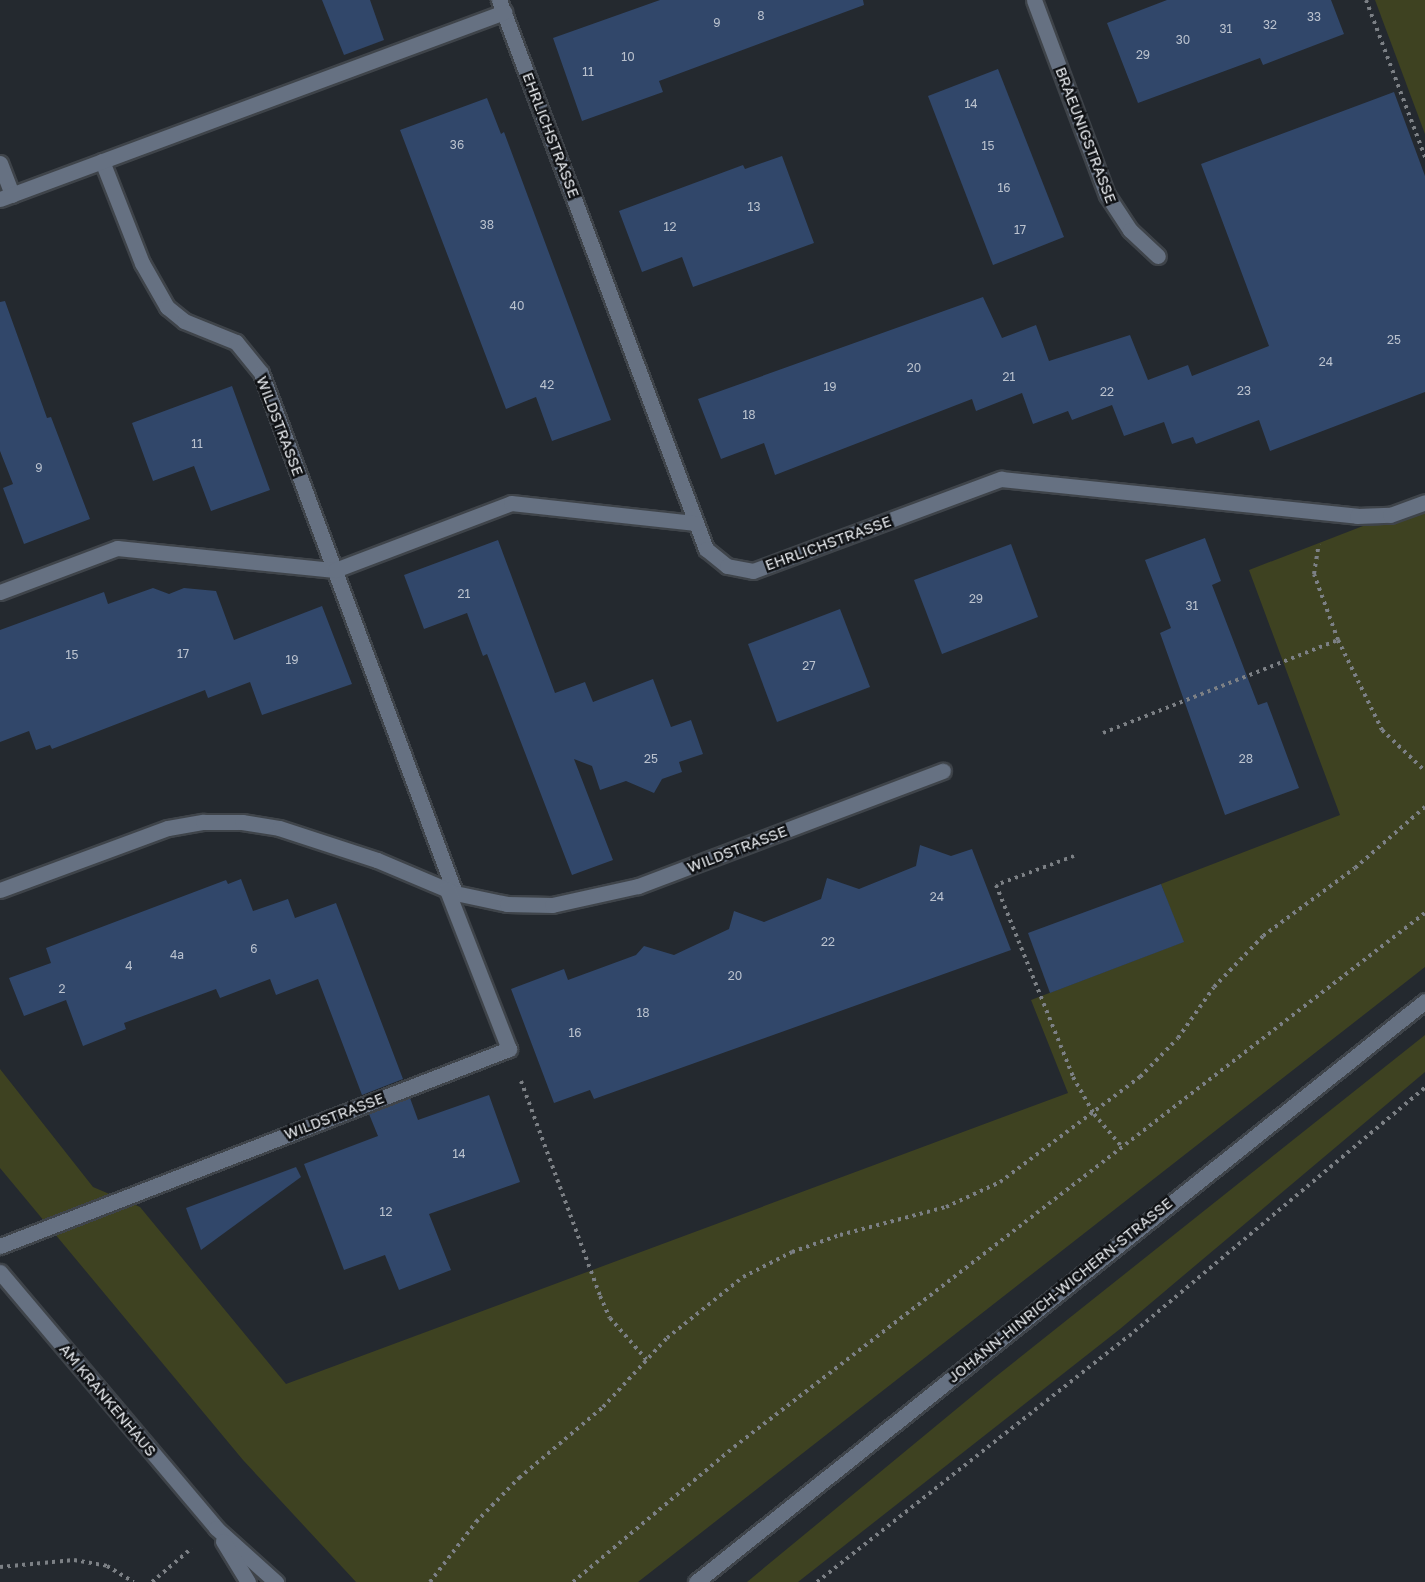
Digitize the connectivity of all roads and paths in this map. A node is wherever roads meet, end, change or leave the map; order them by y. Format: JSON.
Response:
{"nodes":[{"id":1,"x":1034,"y":0,"type":"edge"},
{"id":2,"x":1366,"y":0,"type":"edge"},
{"id":3,"x":502,"y":6,"type":"edge"},
{"id":4,"x":1425,"y":157,"type":"edge"},
{"id":5,"x":102,"y":161,"type":"junction"},
{"id":6,"x":0,"y":163,"type":"edge"},
{"id":7,"x":6,"y":197,"type":"edge"},
{"id":8,"x":1158,"y":256,"type":"dead end"},
{"id":9,"x":1425,"y":502,"type":"edge"},
{"id":10,"x":1324,"y":512,"type":"junction"},
{"id":11,"x":696,"y":523,"type":"junction"},
{"id":12,"x":335,"y":570,"type":"junction"},
{"id":13,"x":0,"y":592,"type":"edge"},
{"id":14,"x":1338,"y":640,"type":"junction"},
{"id":15,"x":1104,"y":733,"type":"dead end"},
{"id":16,"x":943,"y":771,"type":"dead end"},
{"id":17,"x":1425,"y":771,"type":"edge"},
{"id":18,"x":1425,"y":807,"type":"edge"},
{"id":19,"x":1074,"y":856,"type":"dead end"},
{"id":20,"x":0,"y":890,"type":"edge"},
{"id":21,"x":451,"y":892,"type":"junction"},
{"id":22,"x":1425,"y":913,"type":"edge"},
{"id":23,"x":1425,"y":1001,"type":"edge"},
{"id":24,"x":509,"y":1049,"type":"junction"},
{"id":25,"x":1425,"y":1088,"type":"edge"},
{"id":26,"x":1094,"y":1114,"type":"junction"},
{"id":27,"x":1122,"y":1147,"type":"junction"},
{"id":28,"x":0,"y":1246,"type":"edge"},
{"id":29,"x":0,"y":1272,"type":"edge"},
{"id":30,"x":646,"y":1359,"type":"junction"},
{"id":31,"x":216,"y":1528,"type":"junction"},
{"id":32,"x":0,"y":1567,"type":"edge"},
{"id":33,"x":134,"y":1582,"type":"edge"},
{"id":34,"x":152,"y":1582,"type":"edge"},
{"id":35,"x":248,"y":1582,"type":"edge"},
{"id":36,"x":276,"y":1582,"type":"edge"},
{"id":37,"x":430,"y":1582,"type":"edge"},
{"id":38,"x":573,"y":1582,"type":"edge"},
{"id":39,"x":696,"y":1582,"type":"edge"},
{"id":40,"x":818,"y":1582,"type":"edge"}],
"edges":[{"from":1,"to":8,"type":"street","name":"BRAEUNIGSTRASSE"},
{"from":2,"to":4,"type":"path"},
{"from":3,"to":5,"type":"street"},
{"from":3,"to":11,"type":"street","name":"EHRLICHSTRASSE"},
{"from":5,"to":7,"type":"street"},
{"from":5,"to":12,"type":"street","name":"WILDSTRASSE"},
{"from":6,"to":7,"type":"street"},
{"from":9,"to":10,"type":"street","name":"EHRLICHSTRASSE"},
{"from":10,"to":11,"type":"street","name":"EHRLICHSTRASSE"},
{"from":10,"to":14,"type":"path"},
{"from":11,"to":12,"type":"street"},
{"from":12,"to":13,"type":"street"},
{"from":12,"to":21,"type":"street","name":"WILDSTRASSE"},
{"from":14,"to":15,"type":"path"},
{"from":14,"to":17,"type":"path"},
{"from":16,"to":21,"type":"street","name":"WILDSTRASSE"},
{"from":18,"to":26,"type":"path"},
{"from":19,"to":26,"type":"path"},
{"from":20,"to":21,"type":"street","name":"WILDSTRASSE"},
{"from":21,"to":24,"type":"street","name":"WILDSTRASSE"},
{"from":22,"to":27,"type":"path"},
{"from":23,"to":39,"type":"street","name":"JOHANN-HINRICH-WICHERN-STRASSE"},
{"from":24,"to":28,"type":"street","name":"WILDSTRASSE"},
{"from":24,"to":30,"type":"path"},
{"from":25,"to":40,"type":"path"},
{"from":26,"to":27,"type":"path"},
{"from":26,"to":30,"type":"path"},
{"from":27,"to":38,"type":"path"},
{"from":29,"to":31,"type":"street","name":"AM KRANKENHAUS"},
{"from":30,"to":37,"type":"path"},
{"from":31,"to":34,"type":"path"},
{"from":31,"to":35,"type":"street","name":"AM KRANKENHAUS"},
{"from":31,"to":36,"type":"street","name":"AM KRANKENHAUS"},
{"from":32,"to":33,"type":"path"}]}
